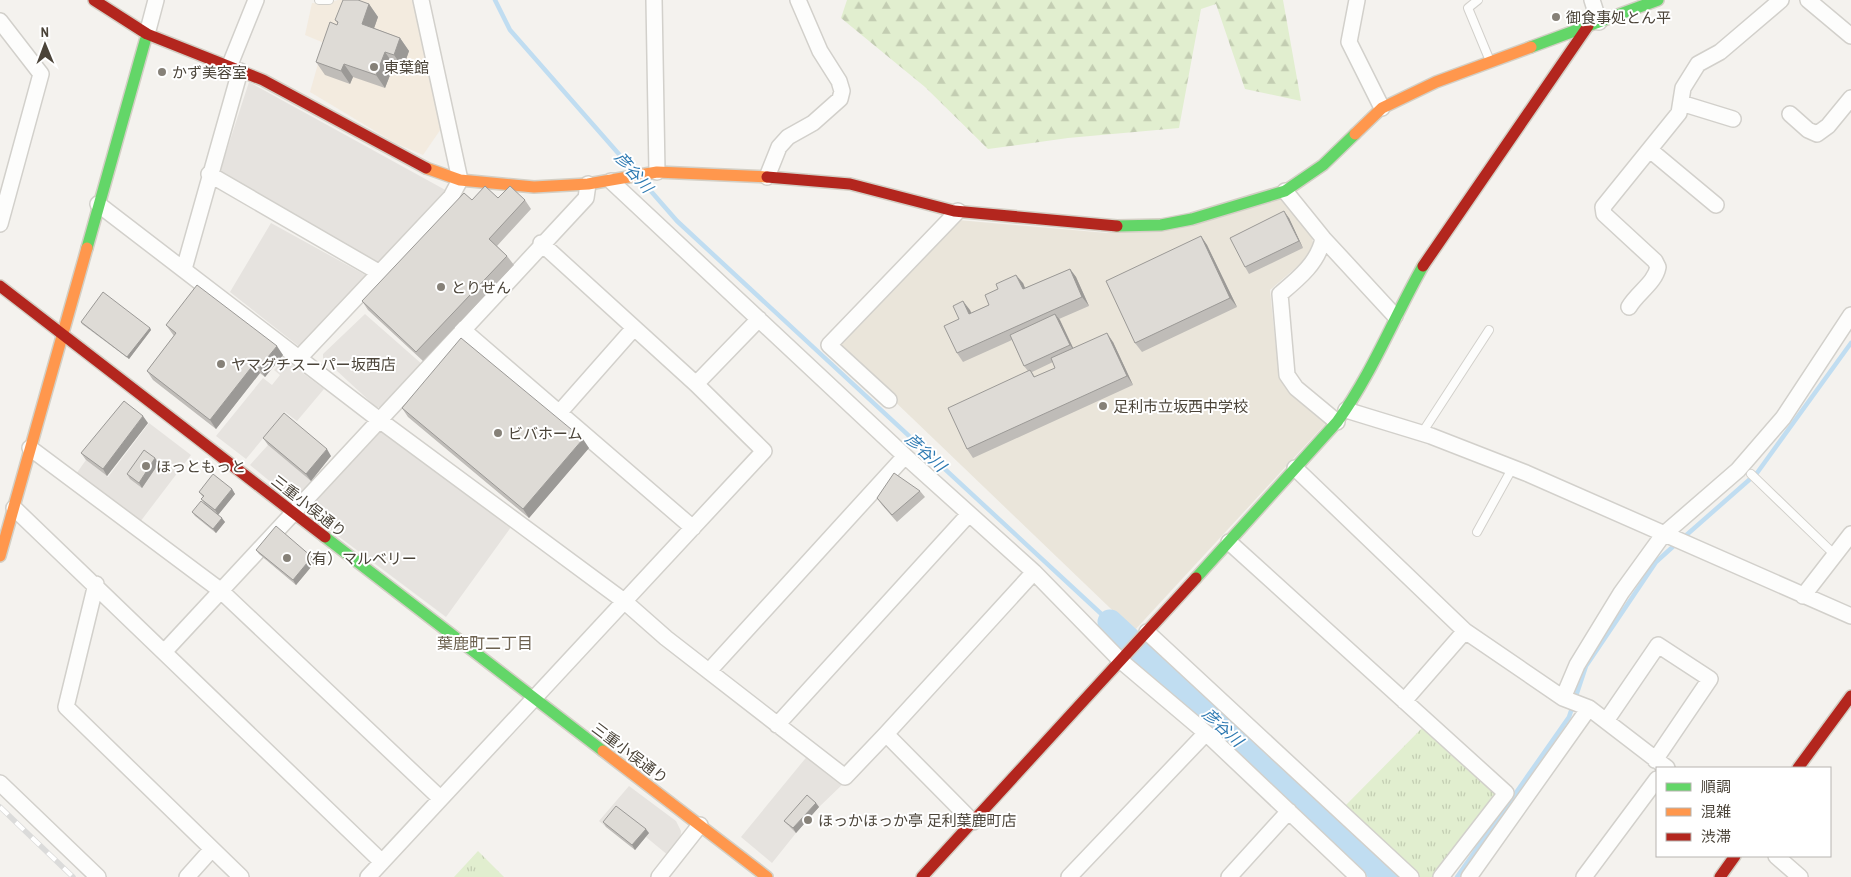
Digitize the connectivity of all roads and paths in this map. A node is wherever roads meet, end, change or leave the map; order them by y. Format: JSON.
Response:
{"nodes":[{"id":1,"x":94,"y":0,"type":"edge"},
{"id":2,"x":156,"y":0,"type":"edge"},
{"id":3,"x":256,"y":0,"type":"edge"},
{"id":4,"x":319,"y":0,"type":"edge"},
{"id":5,"x":329,"y":0,"type":"edge"},
{"id":6,"x":421,"y":0,"type":"edge"},
{"id":7,"x":654,"y":0,"type":"edge"},
{"id":8,"x":798,"y":0,"type":"edge"},
{"id":9,"x":1357,"y":0,"type":"edge"},
{"id":10,"x":1478,"y":0,"type":"edge"},
{"id":11,"x":1592,"y":0,"type":"edge"},
{"id":12,"x":1657,"y":0,"type":"edge"},
{"id":13,"x":1780,"y":0,"type":"edge"},
{"id":14,"x":1808,"y":0,"type":"edge"},
{"id":15,"x":0,"y":21,"type":"edge"},
{"id":16,"x":1593,"y":24,"type":"junction"},
{"id":17,"x":146,"y":34,"type":"junction"},
{"id":18,"x":1851,"y":36,"type":"edge"},
{"id":19,"x":1490,"y":62,"type":"junction"},
{"id":20,"x":235,"y":69,"type":"junction"},
{"id":21,"x":1851,"y":98,"type":"edge"},
{"id":22,"x":1681,"y":103,"type":"junction"},
{"id":23,"x":1382,"y":108,"type":"junction"},
{"id":24,"x":1790,"y":114,"type":"dead end"},
{"id":25,"x":1733,"y":119,"type":"dead end"},
{"id":26,"x":1650,"y":150,"type":"junction"},
{"id":27,"x":653,"y":172,"type":"junction"},
{"id":28,"x":210,"y":174,"type":"junction"},
{"id":29,"x":767,"y":177,"type":"junction"},
{"id":30,"x":460,"y":180,"type":"junction"},
{"id":31,"x":617,"y":180,"type":"junction"},
{"id":32,"x":588,"y":184,"type":"junction"},
{"id":33,"x":1285,"y":191,"type":"junction"},
{"id":34,"x":4,"y":193,"type":"edge"},
{"id":35,"x":98,"y":204,"type":"junction"},
{"id":36,"x":1716,"y":205,"type":"dead end"},
{"id":37,"x":958,"y":211,"type":"junction"},
{"id":38,"x":0,"y":224,"type":"edge"},
{"id":39,"x":1323,"y":238,"type":"junction"},
{"id":40,"x":542,"y":243,"type":"junction"},
{"id":41,"x":184,"y":269,"type":"junction"},
{"id":42,"x":380,"y":273,"type":"junction"},
{"id":43,"x":0,"y":286,"type":"edge"},
{"id":44,"x":1629,"y":307,"type":"dead end"},
{"id":45,"x":1851,"y":315,"type":"edge"},
{"id":46,"x":1395,"y":316,"type":"junction"},
{"id":47,"x":759,"y":319,"type":"junction"},
{"id":48,"x":634,"y":328,"type":"junction"},
{"id":49,"x":462,"y":329,"type":"junction"},
{"id":50,"x":1489,"y":330,"type":"dead end"},
{"id":51,"x":62,"y":332,"type":"junction"},
{"id":52,"x":300,"y":357,"type":"junction"},
{"id":53,"x":696,"y":384,"type":"junction"},
{"id":54,"x":889,"y":400,"type":"dead end"},
{"id":55,"x":560,"y":413,"type":"junction"},
{"id":56,"x":1341,"y":416,"type":"junction"},
{"id":57,"x":378,"y":419,"type":"junction"},
{"id":58,"x":1422,"y":433,"type":"junction"},
{"id":59,"x":30,"y":448,"type":"junction"},
{"id":60,"x":905,"y":456,"type":"junction"},
{"id":61,"x":1295,"y":468,"type":"junction"},
{"id":62,"x":1513,"y":468,"type":"junction"},
{"id":63,"x":1751,"y":474,"type":"dead end"},
{"id":64,"x":14,"y":508,"type":"junction"},
{"id":65,"x":293,"y":513,"type":"junction"},
{"id":66,"x":969,"y":514,"type":"junction"},
{"id":67,"x":693,"y":528,"type":"junction"},
{"id":68,"x":1477,"y":532,"type":"dead end"},
{"id":69,"x":1851,"y":534,"type":"edge"},
{"id":70,"x":1663,"y":535,"type":"junction"},
{"id":71,"x":1229,"y":542,"type":"junction"},
{"id":72,"x":1835,"y":555,"type":"junction"},
{"id":73,"x":0,"y":556,"type":"edge"},
{"id":74,"x":1034,"y":572,"type":"junction"},
{"id":75,"x":96,"y":584,"type":"junction"},
{"id":76,"x":220,"y":590,"type":"junction"},
{"id":77,"x":1803,"y":596,"type":"junction"},
{"id":78,"x":624,"y":602,"type":"junction"},
{"id":79,"x":1851,"y":616,"type":"edge"},
{"id":80,"x":1465,"y":631,"type":"junction"},
{"id":81,"x":1144,"y":636,"type":"junction"},
{"id":82,"x":164,"y":652,"type":"junction"},
{"id":83,"x":1124,"y":658,"type":"junction"},
{"id":84,"x":709,"y":671,"type":"junction"},
{"id":85,"x":1851,"y":696,"type":"edge"},
{"id":86,"x":535,"y":698,"type":"junction"},
{"id":87,"x":1563,"y":698,"type":"junction"},
{"id":88,"x":1404,"y":701,"type":"junction"},
{"id":89,"x":1589,"y":708,"type":"junction"},
{"id":90,"x":1606,"y":721,"type":"junction"},
{"id":91,"x":777,"y":725,"type":"junction"},
{"id":92,"x":1206,"y":733,"type":"junction"},
{"id":93,"x":886,"y":734,"type":"junction"},
{"id":94,"x":1661,"y":767,"type":"edge"},
{"id":95,"x":1663,"y":767,"type":"edge"},
{"id":96,"x":1799,"y":767,"type":"edge"},
{"id":97,"x":1656,"y":776,"type":"edge"},
{"id":98,"x":0,"y":783,"type":"edge"},
{"id":99,"x":440,"y":798,"type":"junction"},
{"id":100,"x":1289,"y":812,"type":"junction"},
{"id":101,"x":973,"y":822,"type":"junction"},
{"id":102,"x":700,"y":826,"type":"junction"},
{"id":103,"x":212,"y":849,"type":"junction"},
{"id":104,"x":1734,"y":857,"type":"edge"},
{"id":105,"x":1777,"y":857,"type":"edge"},
{"id":106,"x":382,"y":862,"type":"junction"},
{"id":107,"x":930,"y":874,"type":"edge"},
{"id":108,"x":98,"y":877,"type":"edge"},
{"id":109,"x":187,"y":877,"type":"edge"},
{"id":110,"x":241,"y":877,"type":"edge"},
{"id":111,"x":368,"y":877,"type":"edge"},
{"id":112,"x":659,"y":877,"type":"edge"},
{"id":113,"x":767,"y":877,"type":"edge"},
{"id":114,"x":1069,"y":877,"type":"edge"},
{"id":115,"x":1229,"y":877,"type":"edge"},
{"id":116,"x":1358,"y":877,"type":"edge"},
{"id":117,"x":1411,"y":877,"type":"edge"},
{"id":118,"x":1442,"y":877,"type":"edge"},
{"id":119,"x":1469,"y":877,"type":"edge"},
{"id":120,"x":1584,"y":877,"type":"edge"},
{"id":121,"x":1720,"y":877,"type":"edge"},
{"id":122,"x":1800,"y":877,"type":"edge"}],
"edges":[{"from":1,"to":17,"type":"street"},
{"from":2,"to":17,"type":"street"},
{"from":3,"to":20,"type":"street"},
{"from":4,"to":5,"type":"lane"},
{"from":6,"to":30,"type":"street"},
{"from":7,"to":27,"type":"street"},
{"from":8,"to":29,"type":"street"},
{"from":9,"to":23,"type":"street"},
{"from":10,"to":19,"type":"lane"},
{"from":11,"to":16,"type":"street"},
{"from":12,"to":16,"type":"street"},
{"from":13,"to":22,"type":"street"},
{"from":14,"to":18,"type":"street"},
{"from":15,"to":34,"type":"street"},
{"from":16,"to":19,"type":"street"},
{"from":16,"to":46,"type":"street"},
{"from":17,"to":20,"type":"street"},
{"from":17,"to":35,"type":"street"},
{"from":19,"to":23,"type":"street"},
{"from":20,"to":28,"type":"street"},
{"from":20,"to":30,"type":"street"},
{"from":21,"to":24,"type":"street"},
{"from":22,"to":25,"type":"street"},
{"from":22,"to":26,"type":"street"},
{"from":23,"to":33,"type":"street"},
{"from":26,"to":36,"type":"street"},
{"from":26,"to":44,"type":"street"},
{"from":27,"to":29,"type":"street"},
{"from":27,"to":31,"type":"street"},
{"from":28,"to":41,"type":"street"},
{"from":28,"to":42,"type":"street"},
{"from":29,"to":37,"type":"street"},
{"from":30,"to":32,"type":"street"},
{"from":30,"to":42,"type":"street"},
{"from":31,"to":32,"type":"street"},
{"from":31,"to":47,"type":"street"},
{"from":32,"to":40,"type":"street"},
{"from":33,"to":37,"type":"street"},
{"from":33,"to":39,"type":"street"},
{"from":34,"to":38,"type":"street"},
{"from":35,"to":41,"type":"street"},
{"from":35,"to":51,"type":"street"},
{"from":37,"to":54,"type":"street"},
{"from":39,"to":46,"type":"street"},
{"from":39,"to":56,"type":"street"},
{"from":40,"to":48,"type":"street"},
{"from":40,"to":49,"type":"street"},
{"from":41,"to":52,"type":"street"},
{"from":42,"to":52,"type":"street"},
{"from":43,"to":51,"type":"street","name":"三重小俣通り"},
{"from":45,"to":70,"type":"street"},
{"from":46,"to":56,"type":"street"},
{"from":47,"to":53,"type":"street"},
{"from":47,"to":60,"type":"street"},
{"from":48,"to":53,"type":"street"},
{"from":48,"to":55,"type":"street"},
{"from":49,"to":55,"type":"street"},
{"from":49,"to":57,"type":"street"},
{"from":50,"to":58,"type":"lane"},
{"from":51,"to":59,"type":"street"},
{"from":51,"to":65,"type":"street","name":"三重小俣通り"},
{"from":52,"to":57,"type":"street"},
{"from":53,"to":67,"type":"street"},
{"from":55,"to":67,"type":"street"},
{"from":56,"to":58,"type":"street"},
{"from":56,"to":61,"type":"street"},
{"from":57,"to":65,"type":"street"},
{"from":57,"to":78,"type":"street"},
{"from":58,"to":62,"type":"street"},
{"from":59,"to":64,"type":"street"},
{"from":59,"to":76,"type":"street"},
{"from":60,"to":66,"type":"street"},
{"from":60,"to":84,"type":"street"},
{"from":61,"to":71,"type":"street"},
{"from":61,"to":80,"type":"street"},
{"from":62,"to":68,"type":"lane"},
{"from":62,"to":70,"type":"street"},
{"from":63,"to":72,"type":"lane"},
{"from":64,"to":73,"type":"street"},
{"from":64,"to":75,"type":"street"},
{"from":65,"to":76,"type":"street"},
{"from":65,"to":86,"type":"street","name":"三重小俣通り"},
{"from":66,"to":74,"type":"street"},
{"from":66,"to":91,"type":"street"},
{"from":67,"to":78,"type":"street"},
{"from":69,"to":72,"type":"street"},
{"from":70,"to":77,"type":"street"},
{"from":70,"to":87,"type":"street"},
{"from":71,"to":81,"type":"street"},
{"from":71,"to":88,"type":"street"},
{"from":72,"to":77,"type":"street"},
{"from":74,"to":83,"type":"street"},
{"from":74,"to":93,"type":"street"},
{"from":75,"to":82,"type":"street"},
{"from":75,"to":103,"type":"street"},
{"from":76,"to":82,"type":"street"},
{"from":76,"to":99,"type":"street"},
{"from":77,"to":79,"type":"street"},
{"from":78,"to":84,"type":"street"},
{"from":78,"to":86,"type":"street"},
{"from":80,"to":87,"type":"street"},
{"from":80,"to":88,"type":"street"},
{"from":81,"to":83,"type":"street"},
{"from":81,"to":117,"type":"street"},
{"from":82,"to":106,"type":"street"},
{"from":83,"to":92,"type":"street"},
{"from":83,"to":101,"type":"street"},
{"from":84,"to":91,"type":"street"},
{"from":85,"to":96,"type":"street"},
{"from":86,"to":99,"type":"street"},
{"from":86,"to":102,"type":"street","name":"三重小俣通り"},
{"from":87,"to":89,"type":"street"},
{"from":88,"to":118,"type":"street"},
{"from":89,"to":90,"type":"street"},
{"from":89,"to":119,"type":"street"},
{"from":90,"to":94,"type":"street"},
{"from":90,"to":95,"type":"street"},
{"from":91,"to":93,"type":"street"},
{"from":92,"to":100,"type":"street"},
{"from":92,"to":114,"type":"street"},
{"from":93,"to":101,"type":"street"},
{"from":97,"to":120,"type":"street"},
{"from":98,"to":108,"type":"street"},
{"from":99,"to":106,"type":"street"},
{"from":100,"to":115,"type":"street"},
{"from":100,"to":116,"type":"street"},
{"from":101,"to":107,"type":"street"},
{"from":102,"to":112,"type":"street"},
{"from":102,"to":113,"type":"street","name":"三重小俣通り"},
{"from":103,"to":109,"type":"street"},
{"from":103,"to":110,"type":"street"},
{"from":104,"to":121,"type":"street"},
{"from":105,"to":122,"type":"street"},
{"from":106,"to":111,"type":"street"}]}
